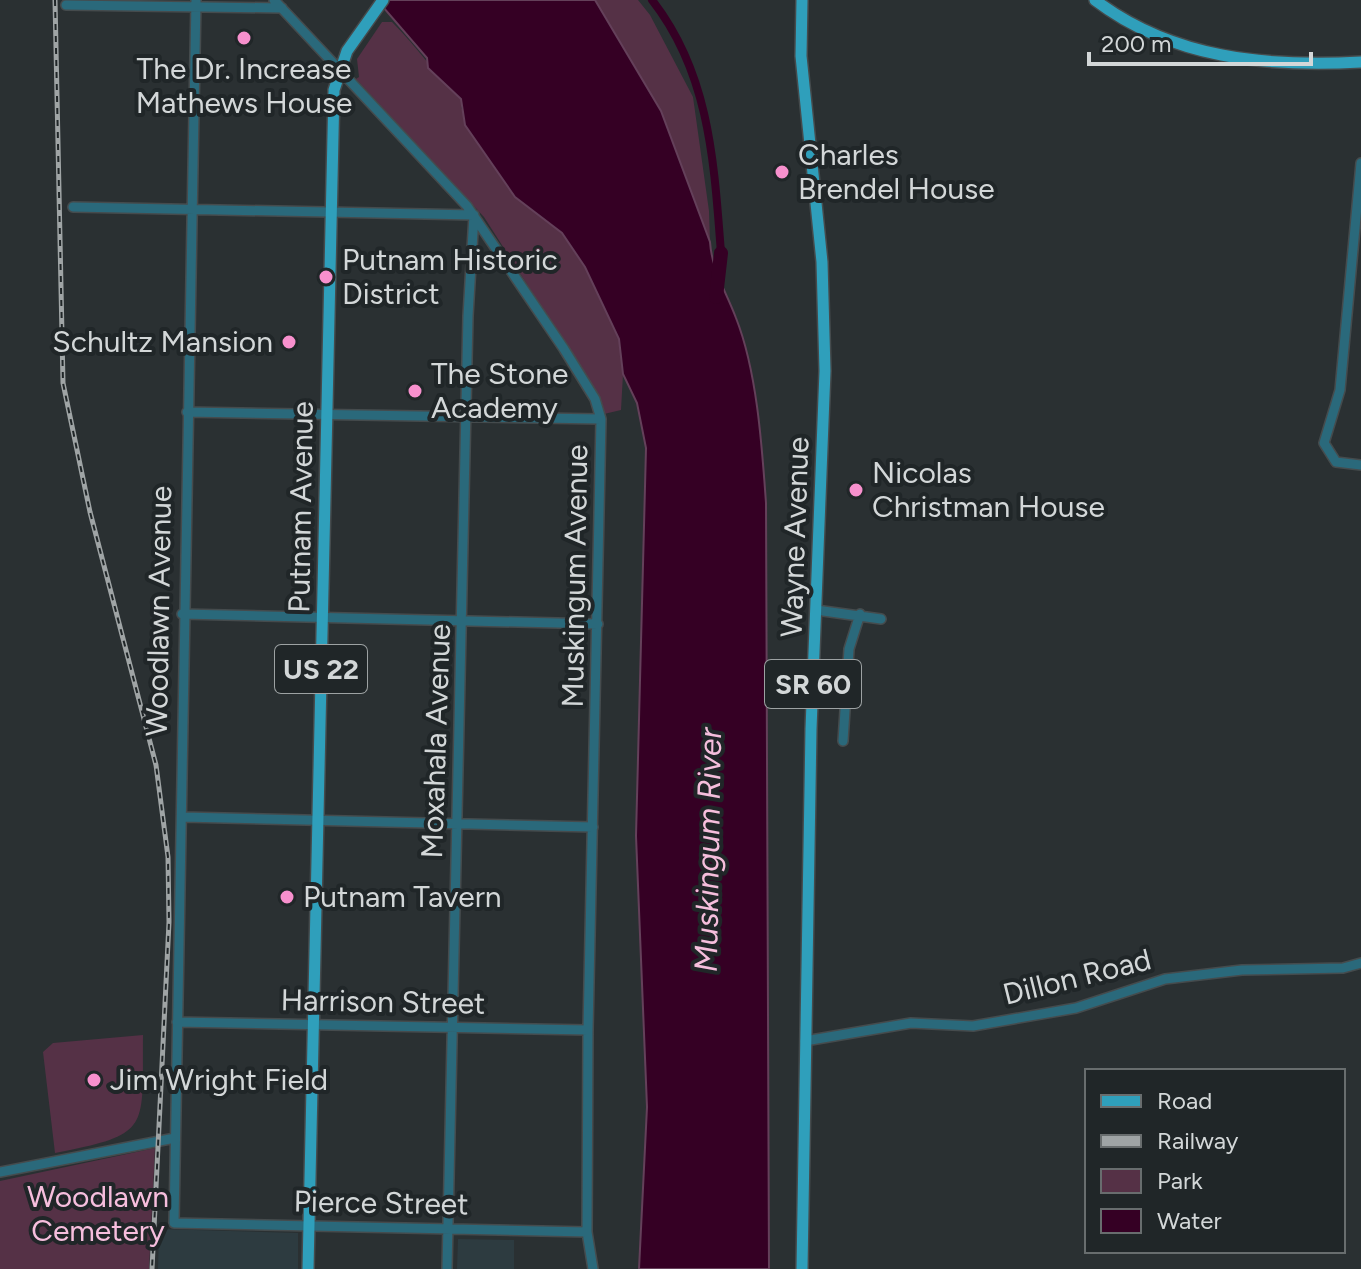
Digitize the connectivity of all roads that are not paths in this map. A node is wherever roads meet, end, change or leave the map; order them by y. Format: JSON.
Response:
{"nodes":[{"id":1,"x":383,"y":0,"type":"edge"},
{"id":2,"x":802,"y":0,"type":"edge"},
{"id":3,"x":1095,"y":0,"type":"edge"},
{"id":4,"x":196,"y":4,"type":"edge"},
{"id":5,"x":278,"y":4,"type":"edge"},
{"id":6,"x":66,"y":5,"type":"dead end"},
{"id":7,"x":1361,"y":62,"type":"edge"},
{"id":8,"x":339,"y":69,"type":"junction"},
{"id":9,"x":1361,"y":163,"type":"edge"},
{"id":10,"x":73,"y":207,"type":"dead end"},
{"id":11,"x":192,"y":210,"type":"junction"},
{"id":12,"x":331,"y":214,"type":"junction"},
{"id":13,"x":474,"y":215,"type":"junction"},
{"id":14,"x":187,"y":412,"type":"junction"},
{"id":15,"x":327,"y":414,"type":"junction"},
{"id":16,"x":467,"y":417,"type":"junction"},
{"id":17,"x":601,"y":419,"type":"junction"},
{"id":18,"x":1361,"y":465,"type":"edge"},
{"id":19,"x":816,"y":610,"type":"junction"},
{"id":20,"x":182,"y":614,"type":"junction"},
{"id":21,"x":860,"y":614,"type":"junction"},
{"id":22,"x":322,"y":617,"type":"junction"},
{"id":23,"x":881,"y":619,"type":"dead end"},
{"id":24,"x":463,"y":621,"type":"junction"},
{"id":25,"x":598,"y":624,"type":"junction"},
{"id":26,"x":843,"y":741,"type":"dead end"},
{"id":27,"x":183,"y":817,"type":"junction"},
{"id":28,"x":318,"y":820,"type":"junction"},
{"id":29,"x":458,"y":824,"type":"junction"},
{"id":30,"x":593,"y":827,"type":"junction"},
{"id":31,"x":1361,"y":963,"type":"edge"},
{"id":32,"x":177,"y":1022,"type":"junction"},
{"id":33,"x":314,"y":1025,"type":"junction"},
{"id":34,"x":453,"y":1028,"type":"junction"},
{"id":35,"x":588,"y":1030,"type":"junction"},
{"id":36,"x":805,"y":1041,"type":"junction"},
{"id":37,"x":175,"y":1138,"type":"junction"},
{"id":38,"x":0,"y":1172,"type":"edge"},
{"id":39,"x":174,"y":1223,"type":"joint"},
{"id":40,"x":309,"y":1226,"type":"junction"},
{"id":41,"x":448,"y":1229,"type":"junction"},
{"id":42,"x":587,"y":1232,"type":"junction"},
{"id":43,"x":308,"y":1269,"type":"edge"},
{"id":44,"x":447,"y":1269,"type":"edge"},
{"id":45,"x":593,"y":1269,"type":"edge"},
{"id":46,"x":802,"y":1269,"type":"edge"}],
"edges":[{"from":1,"to":8,"type":"main road","name":"Putnam Avenue","number":"US 22"},
{"from":2,"to":19,"type":"main road","name":"Wayne Avenue","number":"SR 60"},
{"from":3,"to":7,"type":"main road"},
{"from":4,"to":5,"type":"street"},
{"from":4,"to":6,"type":"street"},
{"from":4,"to":11,"type":"street","name":"Woodlawn Avenue"},
{"from":5,"to":8,"type":"street","name":"Muskingum Avenue"},
{"from":8,"to":12,"type":"main road","name":"Putnam Avenue","number":"US 22"},
{"from":8,"to":13,"type":"street","name":"Muskingum Avenue"},
{"from":9,"to":18,"type":"street"},
{"from":10,"to":11,"type":"street"},
{"from":11,"to":12,"type":"street"},
{"from":11,"to":14,"type":"street","name":"Woodlawn Avenue"},
{"from":12,"to":13,"type":"street"},
{"from":12,"to":15,"type":"main road","name":"Putnam Avenue","number":"US 22"},
{"from":13,"to":16,"type":"street","name":"Moxahala Avenue"},
{"from":13,"to":17,"type":"street","name":"Muskingum Avenue"},
{"from":14,"to":15,"type":"street"},
{"from":14,"to":20,"type":"street","name":"Woodlawn Avenue"},
{"from":15,"to":16,"type":"street"},
{"from":15,"to":22,"type":"main road","name":"Putnam Avenue","number":"US 22"},
{"from":16,"to":17,"type":"street"},
{"from":16,"to":24,"type":"street","name":"Moxahala Avenue"},
{"from":17,"to":25,"type":"street","name":"Muskingum Avenue"},
{"from":19,"to":21,"type":"street"},
{"from":19,"to":36,"type":"main road","name":"Wayne Avenue","number":"SR 60"},
{"from":20,"to":22,"type":"street"},
{"from":20,"to":27,"type":"street","name":"Woodlawn Avenue"},
{"from":21,"to":23,"type":"street"},
{"from":21,"to":26,"type":"street"},
{"from":22,"to":24,"type":"street"},
{"from":22,"to":28,"type":"main road","name":"Putnam Avenue","number":"US 22"},
{"from":24,"to":25,"type":"street"},
{"from":24,"to":29,"type":"street","name":"Moxahala Avenue"},
{"from":25,"to":30,"type":"street","name":"Muskingum Avenue"},
{"from":27,"to":28,"type":"street"},
{"from":27,"to":32,"type":"street","name":"Woodlawn Avenue"},
{"from":28,"to":29,"type":"street"},
{"from":28,"to":33,"type":"main road","name":"Putnam Avenue","number":"US 22"},
{"from":29,"to":30,"type":"street"},
{"from":29,"to":34,"type":"street","name":"Moxahala Avenue"},
{"from":30,"to":35,"type":"street","name":"Muskingum Avenue"},
{"from":31,"to":36,"type":"street","name":"Dillon Road"},
{"from":32,"to":33,"type":"street","name":"Harrison Street"},
{"from":32,"to":37,"type":"street","name":"Woodlawn Avenue"},
{"from":33,"to":34,"type":"street","name":"Harrison Street"},
{"from":33,"to":40,"type":"main road","name":"Putnam Avenue","number":"US 22"},
{"from":34,"to":35,"type":"street","name":"Harrison Street"},
{"from":34,"to":41,"type":"street","name":"Moxahala Avenue"},
{"from":35,"to":42,"type":"street","name":"Muskingum Avenue"},
{"from":36,"to":46,"type":"main road","name":"Wayne Avenue","number":"SR 60"},
{"from":37,"to":38,"type":"street"},
{"from":37,"to":39,"type":"street","name":"Woodlawn Avenue"},
{"from":39,"to":40,"type":"street","name":"Pierce Street"},
{"from":40,"to":41,"type":"street","name":"Pierce Street"},
{"from":40,"to":43,"type":"main road","name":"Putnam Avenue","number":"US 22"},
{"from":41,"to":42,"type":"street","name":"Pierce Street"},
{"from":41,"to":44,"type":"street","name":"Moxahala Avenue"},
{"from":42,"to":45,"type":"street","name":"Muskingum Avenue"}]}
